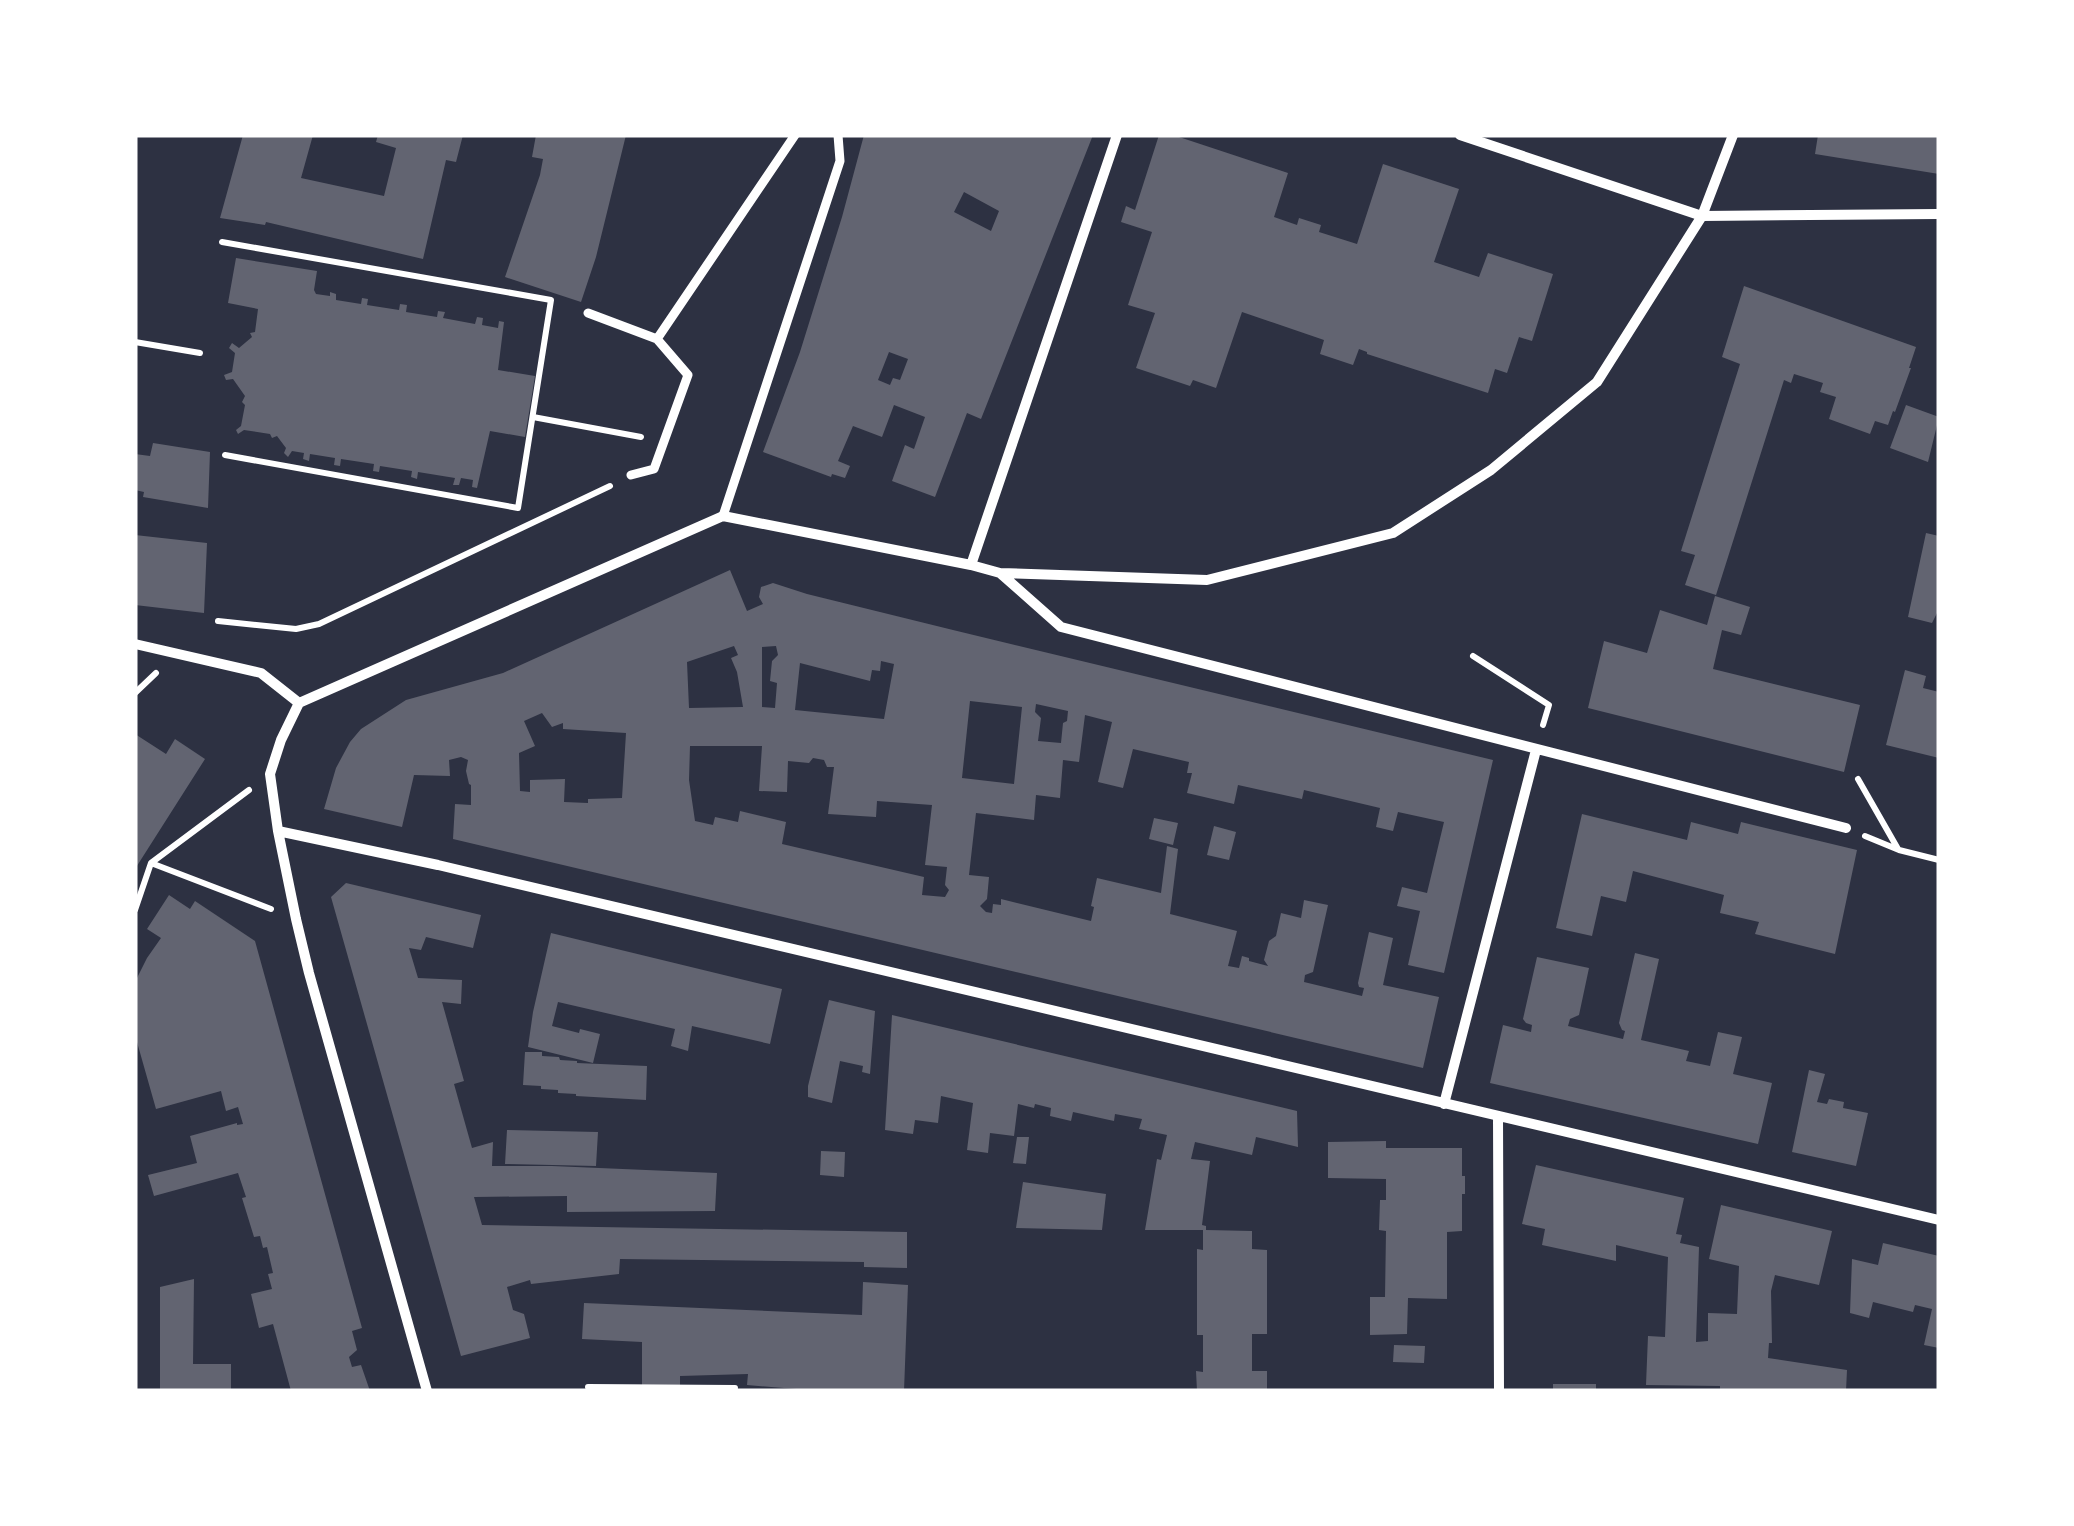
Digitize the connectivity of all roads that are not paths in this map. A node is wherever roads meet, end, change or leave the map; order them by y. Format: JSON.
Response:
{"nodes":[{"id":1,"x":796,"y":135,"type":"edge"},
{"id":2,"x":838,"y":135,"type":"edge"},
{"id":3,"x":1116,"y":135,"type":"edge"},
{"id":4,"x":1460,"y":135,"type":"edge"},
{"id":5,"x":1733,"y":135,"type":"edge"},
{"id":6,"x":1939,"y":214,"type":"edge"},
{"id":7,"x":1702,"y":216,"type":"junction"},
{"id":8,"x":588,"y":313,"type":"dead end"},
{"id":9,"x":657,"y":339,"type":"junction"},
{"id":10,"x":631,"y":475,"type":"road end"},
{"id":11,"x":724,"y":516,"type":"junction"},
{"id":12,"x":971,"y":566,"type":"junction"},
{"id":13,"x":1000,"y":573,"type":"junction"},
{"id":14,"x":135,"y":644,"type":"edge"},
{"id":15,"x":298,"y":703,"type":"junction"},
{"id":16,"x":1536,"y":750,"type":"junction"},
{"id":17,"x":1846,"y":828,"type":"road end"},
{"id":18,"x":278,"y":831,"type":"junction"},
{"id":19,"x":1444,"y":1104,"type":"junction"},
{"id":20,"x":1498,"y":1116,"type":"junction"},
{"id":21,"x":1939,"y":1220,"type":"edge"},
{"id":22,"x":427,"y":1391,"type":"edge"},
{"id":23,"x":1499,"y":1391,"type":"edge"}],
"edges":[{"from":1,"to":9,"type":"street"},
{"from":2,"to":11,"type":"street"},
{"from":3,"to":12,"type":"street"},
{"from":4,"to":7,"type":"street"},
{"from":5,"to":7,"type":"street"},
{"from":6,"to":7,"type":"street"},
{"from":7,"to":13,"type":"street"},
{"from":8,"to":9,"type":"street"},
{"from":9,"to":10,"type":"street"},
{"from":11,"to":12,"type":"street"},
{"from":11,"to":15,"type":"street"},
{"from":12,"to":13,"type":"street"},
{"from":13,"to":16,"type":"street"},
{"from":14,"to":15,"type":"street"},
{"from":15,"to":18,"type":"street"},
{"from":16,"to":17,"type":"street"},
{"from":16,"to":19,"type":"street"},
{"from":18,"to":19,"type":"street"},
{"from":18,"to":22,"type":"street"},
{"from":19,"to":20,"type":"street"},
{"from":20,"to":21,"type":"street"},
{"from":20,"to":23,"type":"street"}]}
